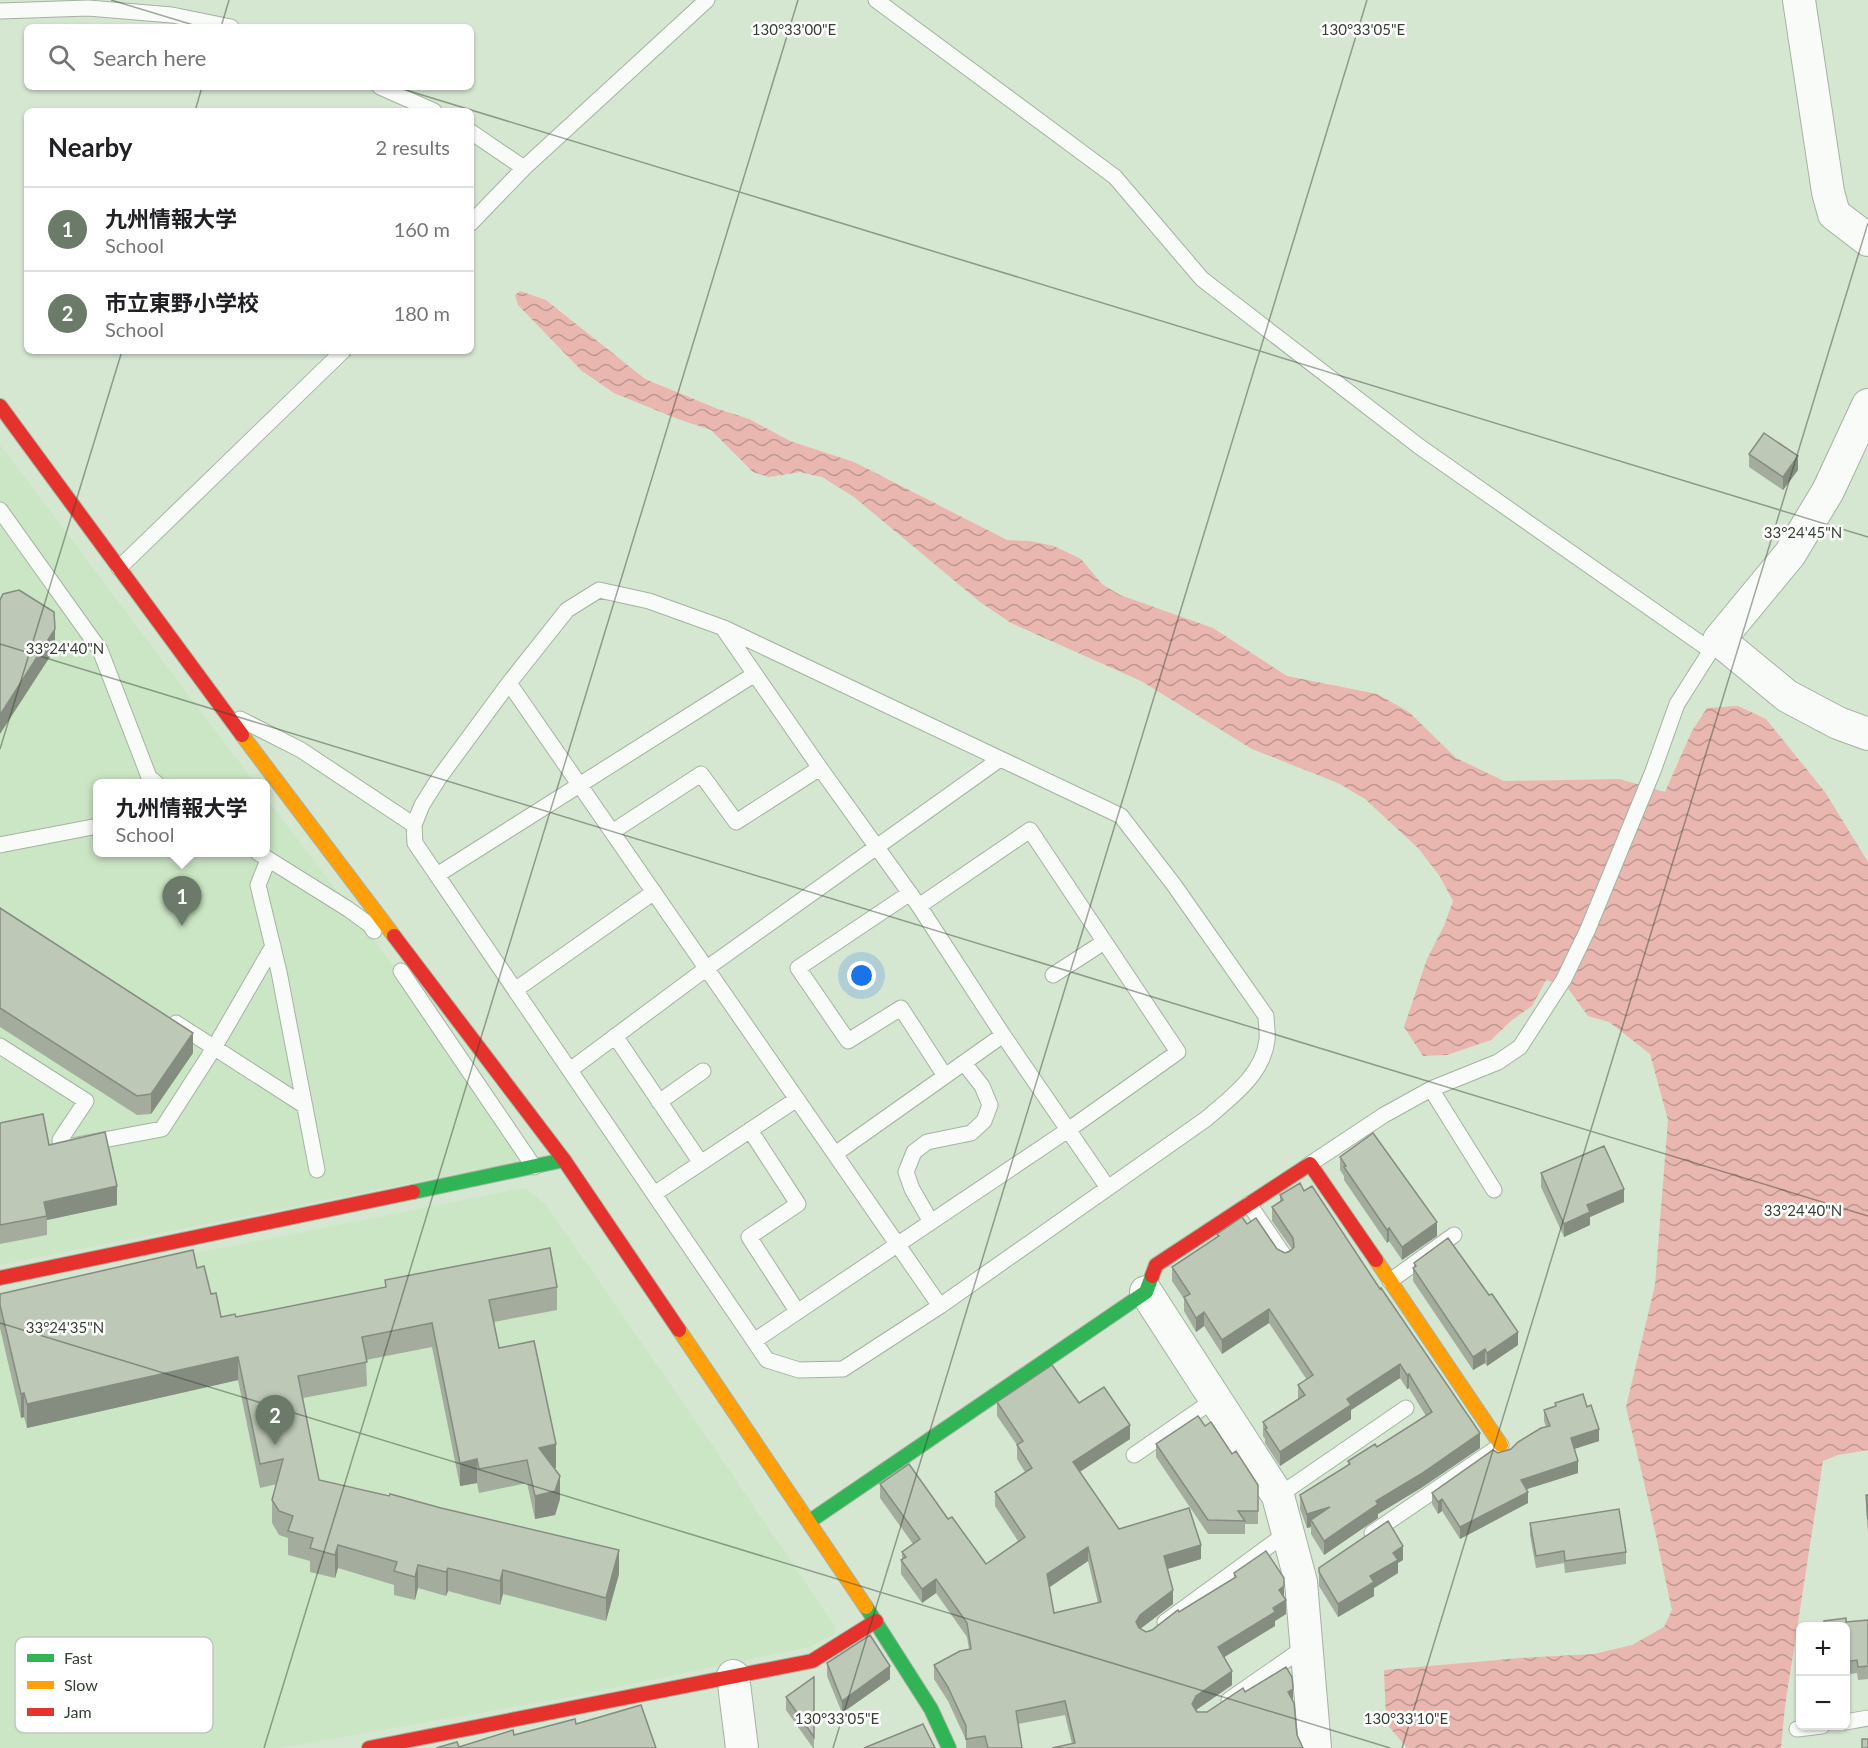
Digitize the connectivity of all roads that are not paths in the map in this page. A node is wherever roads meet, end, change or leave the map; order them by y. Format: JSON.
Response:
{"nodes":[{"id":1,"x":707,"y":0,"type":"edge"},
{"id":2,"x":876,"y":0,"type":"edge"},
{"id":3,"x":1799,"y":0,"type":"edge"},
{"id":4,"x":0,"y":11,"type":"edge"},
{"id":5,"x":216,"y":24,"type":"edge"},
{"id":6,"x":387,"y":90,"type":"edge"},
{"id":7,"x":427,"y":108,"type":"edge"},
{"id":8,"x":474,"y":134,"type":"edge"},
{"id":9,"x":524,"y":168,"type":"junction"},
{"id":10,"x":474,"y":220,"type":"edge"},
{"id":11,"x":1868,"y":240,"type":"edge"},
{"id":12,"x":340,"y":354,"type":"edge"},
{"id":13,"x":1868,"y":405,"type":"edge"},
{"id":14,"x":0,"y":406,"type":"edge"},
{"id":15,"x":0,"y":510,"type":"edge"},
{"id":16,"x":119,"y":568,"type":"junction"},
{"id":17,"x":723,"y":628,"type":"junction"},
{"id":18,"x":1715,"y":645,"type":"junction"},
{"id":19,"x":755,"y":674,"type":"junction"},
{"id":20,"x":508,"y":683,"type":"junction"},
{"id":21,"x":224,"y":711,"type":"junction"},
{"id":22,"x":1868,"y":734,"type":"edge"},
{"id":23,"x":1000,"y":759,"type":"junction"},
{"id":24,"x":820,"y":768,"type":"junction"},
{"id":25,"x":151,"y":779,"type":"edge"},
{"id":26,"x":579,"y":784,"type":"junction"},
{"id":27,"x":414,"y":825,"type":"junction"},
{"id":28,"x":93,"y":827,"type":"edge"},
{"id":29,"x":612,"y":832,"type":"junction"},
{"id":30,"x":0,"y":845,"type":"edge"},
{"id":31,"x":876,"y":846,"type":"junction"},
{"id":32,"x":263,"y":857,"type":"edge"},
{"id":33,"x":265,"y":857,"type":"edge"},
{"id":34,"x":437,"y":875,"type":"junction"},
{"id":35,"x":654,"y":892,"type":"junction"},
{"id":36,"x":910,"y":893,"type":"junction"},
{"id":37,"x":919,"y":906,"type":"junction"},
{"id":38,"x":1104,"y":942,"type":"junction"},
{"id":39,"x":273,"y":946,"type":"junction"},
{"id":40,"x":707,"y":968,"type":"junction"},
{"id":41,"x":1053,"y":975,"type":"dead end"},
{"id":42,"x":515,"y":990,"type":"junction"},
{"id":43,"x":166,"y":1017,"type":"edge"},
{"id":44,"x":1003,"y":1035,"type":"junction"},
{"id":45,"x":615,"y":1036,"type":"junction"},
{"id":46,"x":0,"y":1046,"type":"edge"},
{"id":47,"x":214,"y":1048,"type":"junction"},
{"id":48,"x":964,"y":1063,"type":"junction"},
{"id":49,"x":570,"y":1070,"type":"junction"},
{"id":50,"x":703,"y":1071,"type":"dead end"},
{"id":51,"x":945,"y":1076,"type":"junction"},
{"id":52,"x":1431,"y":1089,"type":"junction"},
{"id":53,"x":797,"y":1099,"type":"junction"},
{"id":54,"x":660,"y":1102,"type":"junction"},
{"id":55,"x":305,"y":1106,"type":"junction"},
{"id":56,"x":750,"y":1130,"type":"junction"},
{"id":57,"x":1068,"y":1130,"type":"junction"},
{"id":58,"x":835,"y":1154,"type":"junction"},
{"id":59,"x":564,"y":1160,"type":"junction"},
{"id":60,"x":700,"y":1163,"type":"junction"},
{"id":61,"x":1310,"y":1164,"type":"junction"},
{"id":62,"x":534,"y":1167,"type":"junction"},
{"id":63,"x":317,"y":1170,"type":"dead end"},
{"id":64,"x":1108,"y":1188,"type":"junction"},
{"id":65,"x":1494,"y":1190,"type":"dead end"},
{"id":66,"x":654,"y":1194,"type":"junction"},
{"id":67,"x":1249,"y":1204,"type":"junction"},
{"id":68,"x":931,"y":1222,"type":"junction"},
{"id":69,"x":1454,"y":1235,"type":"dead end"},
{"id":70,"x":897,"y":1244,"type":"junction"},
{"id":71,"x":1284,"y":1257,"type":"edge"},
{"id":72,"x":0,"y":1278,"type":"edge"},
{"id":73,"x":1390,"y":1281,"type":"junction"},
{"id":74,"x":1146,"y":1292,"type":"junction"},
{"id":75,"x":940,"y":1306,"type":"junction"},
{"id":76,"x":797,"y":1311,"type":"junction"},
{"id":77,"x":754,"y":1341,"type":"junction"},
{"id":78,"x":1215,"y":1399,"type":"junction"},
{"id":79,"x":1406,"y":1408,"type":"dead end"},
{"id":80,"x":1501,"y":1445,"type":"joint"},
{"id":81,"x":1134,"y":1455,"type":"dead end"},
{"id":82,"x":1278,"y":1497,"type":"junction"},
{"id":83,"x":810,"y":1521,"type":"junction"},
{"id":84,"x":1288,"y":1532,"type":"junction"},
{"id":85,"x":1358,"y":1543,"type":"edge"},
{"id":86,"x":876,"y":1621,"type":"junction"},
{"id":87,"x":1155,"y":1629,"type":"edge"},
{"id":88,"x":1305,"y":1647,"type":"junction"},
{"id":89,"x":733,"y":1676,"type":"junction"},
{"id":90,"x":1220,"y":1706,"type":"edge"},
{"id":91,"x":1868,"y":1718,"type":"edge"},
{"id":92,"x":1850,"y":1721,"type":"edge"},
{"id":93,"x":369,"y":1748,"type":"edge"},
{"id":94,"x":742,"y":1748,"type":"edge"},
{"id":95,"x":949,"y":1748,"type":"edge"},
{"id":96,"x":1315,"y":1748,"type":"edge"}],
"edges":[{"from":1,"to":9,"type":"lane"},
{"from":2,"to":18,"type":"lane"},
{"from":3,"to":11,"type":"street"},
{"from":4,"to":5,"type":"lane"},
{"from":6,"to":7,"type":"lane"},
{"from":8,"to":9,"type":"lane"},
{"from":9,"to":10,"type":"lane"},
{"from":12,"to":16,"type":"lane"},
{"from":13,"to":18,"type":"street"},
{"from":14,"to":16,"type":"street"},
{"from":15,"to":25,"type":"lane"},
{"from":16,"to":21,"type":"street"},
{"from":17,"to":19,"type":"lane"},
{"from":17,"to":20,"type":"lane"},
{"from":17,"to":23,"type":"lane"},
{"from":18,"to":22,"type":"street"},
{"from":18,"to":52,"type":"lane"},
{"from":19,"to":24,"type":"lane"},
{"from":19,"to":26,"type":"lane"},
{"from":20,"to":26,"type":"lane"},
{"from":20,"to":27,"type":"lane"},
{"from":21,"to":27,"type":"lane"},
{"from":21,"to":59,"type":"street"},
{"from":23,"to":31,"type":"lane"},
{"from":23,"to":64,"type":"lane"},
{"from":24,"to":29,"type":"lane"},
{"from":24,"to":31,"type":"lane"},
{"from":26,"to":29,"type":"lane"},
{"from":26,"to":34,"type":"lane"},
{"from":27,"to":34,"type":"lane"},
{"from":28,"to":30,"type":"lane"},
{"from":29,"to":35,"type":"lane"},
{"from":31,"to":36,"type":"lane"},
{"from":31,"to":40,"type":"lane"},
{"from":32,"to":39,"type":"lane"},
{"from":33,"to":62,"type":"lane"},
{"from":34,"to":42,"type":"lane"},
{"from":35,"to":40,"type":"lane"},
{"from":35,"to":42,"type":"lane"},
{"from":36,"to":37,"type":"lane"},
{"from":36,"to":51,"type":"lane"},
{"from":37,"to":38,"type":"lane"},
{"from":37,"to":44,"type":"lane"},
{"from":38,"to":41,"type":"lane"},
{"from":38,"to":57,"type":"lane"},
{"from":39,"to":47,"type":"lane"},
{"from":39,"to":55,"type":"lane"},
{"from":40,"to":45,"type":"lane"},
{"from":40,"to":53,"type":"lane"},
{"from":42,"to":49,"type":"lane"},
{"from":43,"to":47,"type":"lane"},
{"from":44,"to":48,"type":"lane"},
{"from":44,"to":57,"type":"lane"},
{"from":45,"to":49,"type":"lane"},
{"from":45,"to":54,"type":"lane"},
{"from":46,"to":47,"type":"lane"},
{"from":47,"to":55,"type":"lane"},
{"from":48,"to":51,"type":"lane"},
{"from":48,"to":68,"type":"lane"},
{"from":49,"to":66,"type":"lane"},
{"from":50,"to":54,"type":"lane"},
{"from":51,"to":58,"type":"lane"},
{"from":52,"to":61,"type":"lane"},
{"from":52,"to":65,"type":"lane"},
{"from":53,"to":56,"type":"lane"},
{"from":53,"to":58,"type":"lane"},
{"from":54,"to":60,"type":"lane"},
{"from":55,"to":63,"type":"lane"},
{"from":56,"to":60,"type":"lane"},
{"from":56,"to":76,"type":"lane"},
{"from":57,"to":64,"type":"lane"},
{"from":57,"to":68,"type":"lane"},
{"from":58,"to":70,"type":"lane"},
{"from":59,"to":62,"type":"street"},
{"from":59,"to":83,"type":"street"},
{"from":60,"to":66,"type":"lane"},
{"from":61,"to":67,"type":"street"},
{"from":61,"to":73,"type":"street"},
{"from":62,"to":72,"type":"street"},
{"from":64,"to":75,"type":"lane"},
{"from":66,"to":77,"type":"lane"},
{"from":67,"to":71,"type":"lane"},
{"from":67,"to":74,"type":"street"},
{"from":68,"to":70,"type":"lane"},
{"from":69,"to":73,"type":"lane"},
{"from":70,"to":75,"type":"lane"},
{"from":70,"to":76,"type":"lane"},
{"from":73,"to":80,"type":"street"},
{"from":74,"to":78,"type":"street"},
{"from":74,"to":83,"type":"street"},
{"from":75,"to":77,"type":"lane"},
{"from":76,"to":77,"type":"lane"},
{"from":78,"to":81,"type":"lane"},
{"from":78,"to":82,"type":"street"},
{"from":79,"to":82,"type":"lane"},
{"from":80,"to":85,"type":"lane"},
{"from":82,"to":84,"type":"street"},
{"from":83,"to":86,"type":"street"},
{"from":84,"to":87,"type":"lane"},
{"from":84,"to":88,"type":"street"},
{"from":86,"to":89,"type":"street"},
{"from":86,"to":95,"type":"street"},
{"from":88,"to":90,"type":"lane"},
{"from":88,"to":96,"type":"street"},
{"from":89,"to":93,"type":"street"},
{"from":89,"to":94,"type":"street"},
{"from":91,"to":92,"type":"lane"}]}
